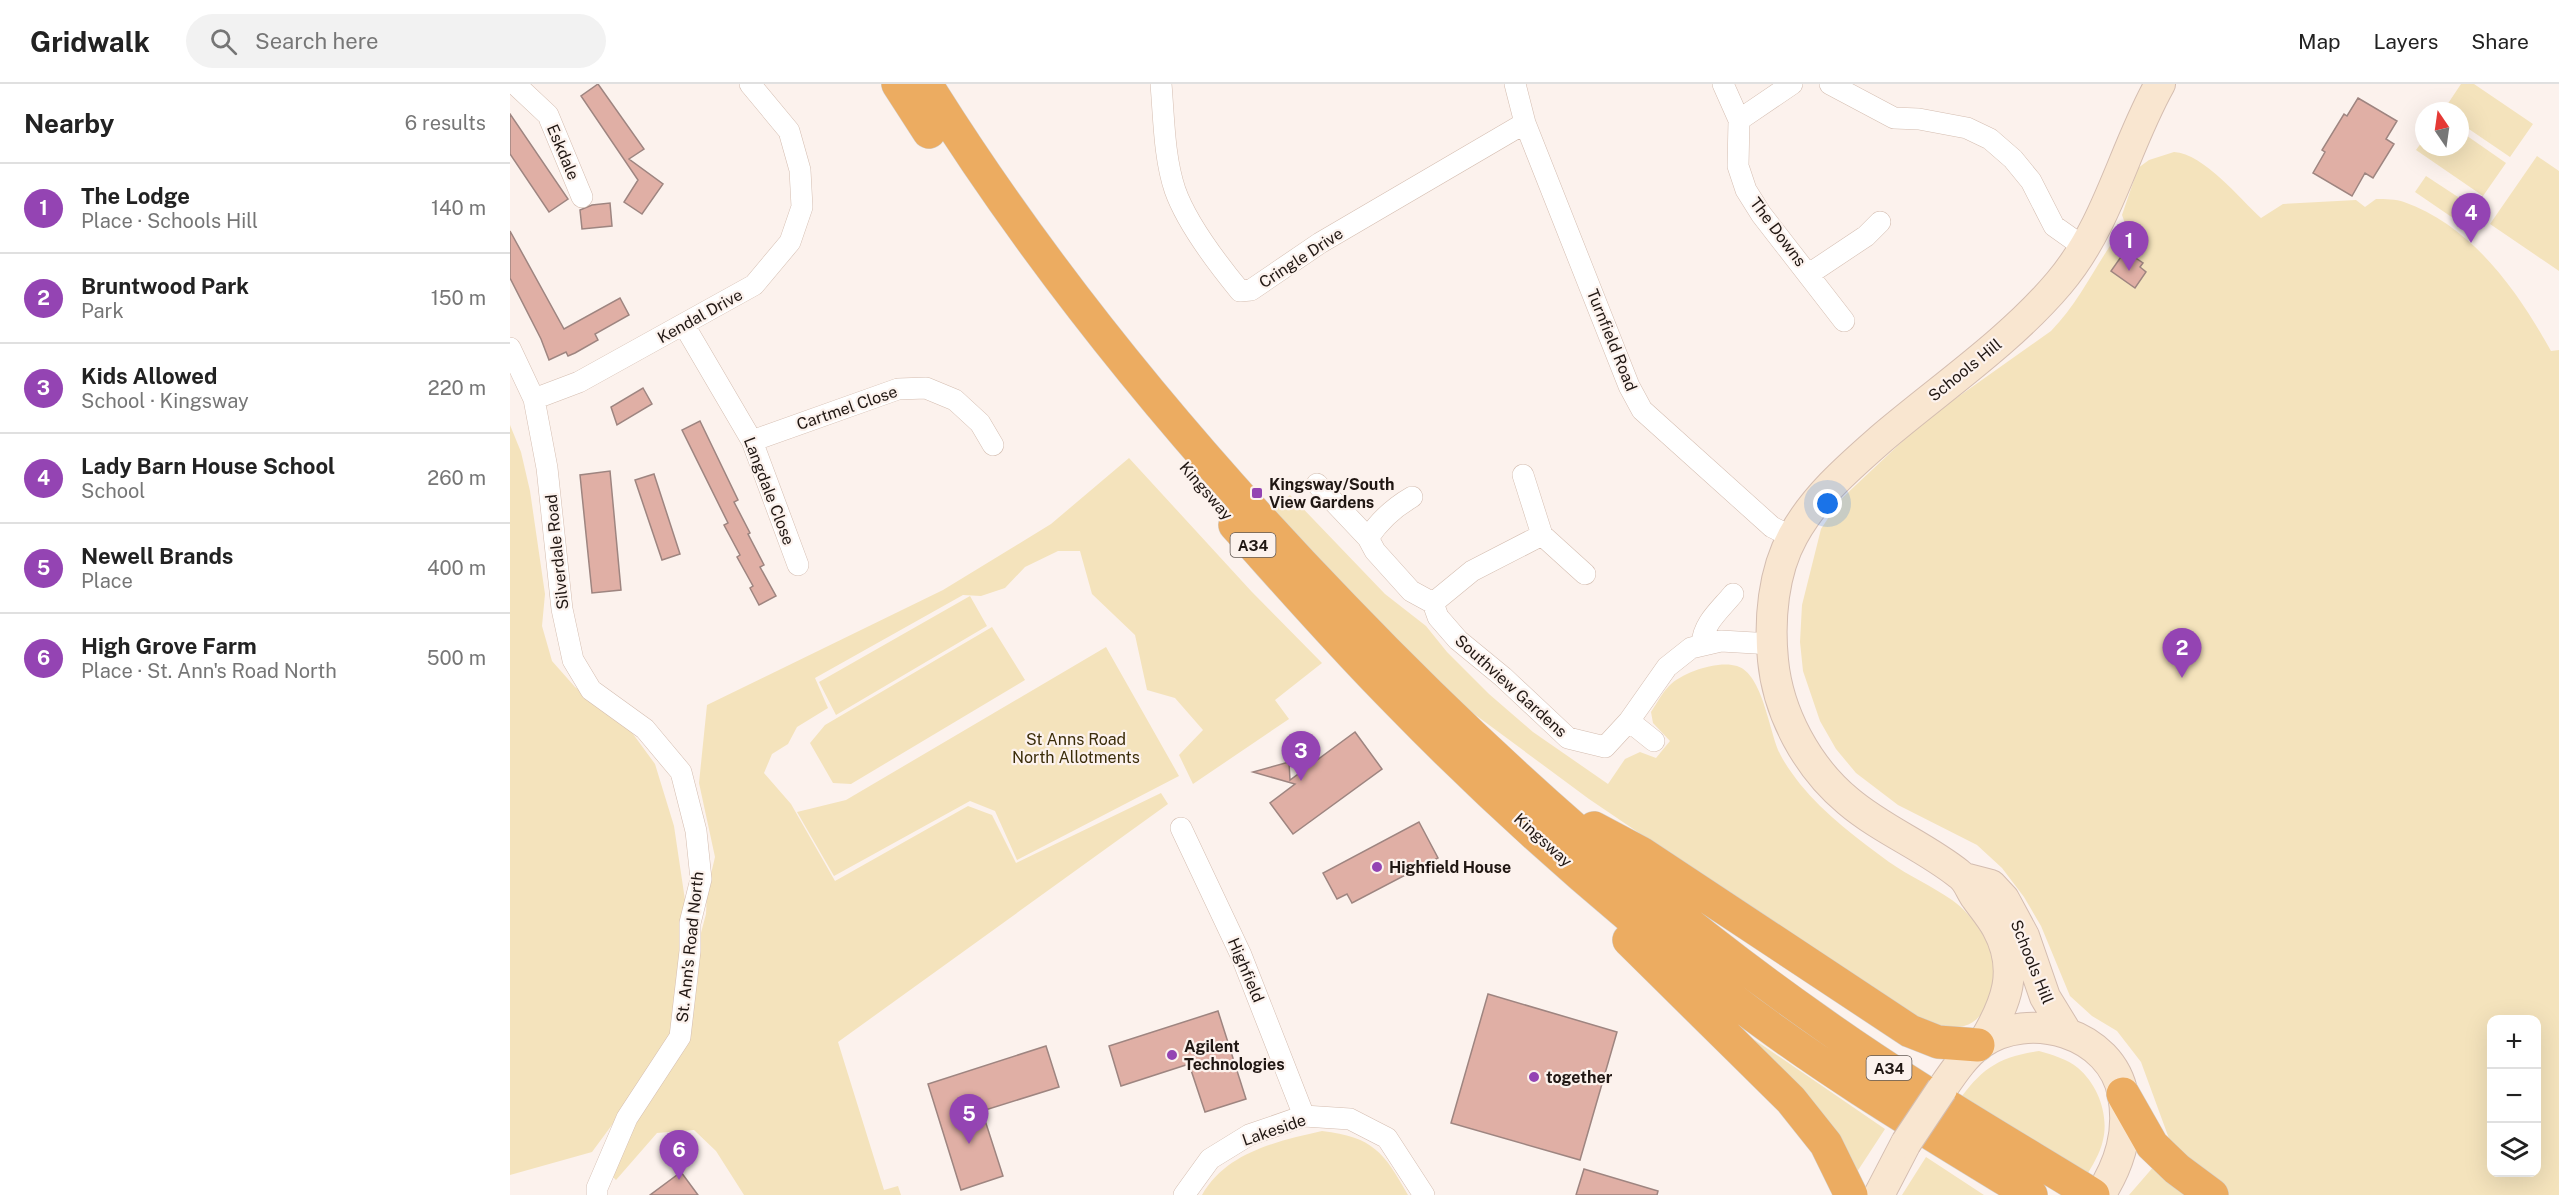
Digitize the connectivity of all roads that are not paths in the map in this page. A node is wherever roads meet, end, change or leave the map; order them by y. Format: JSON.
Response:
{"nodes":[{"id":1,"x":515,"y":84,"type":"edge"},
{"id":2,"x":750,"y":84,"type":"edge"},
{"id":3,"x":898,"y":84,"type":"edge"},
{"id":4,"x":926,"y":84,"type":"edge"},
{"id":5,"x":1161,"y":84,"type":"edge"},
{"id":6,"x":1515,"y":84,"type":"edge"},
{"id":7,"x":1724,"y":84,"type":"edge"},
{"id":8,"x":1792,"y":84,"type":"edge"},
{"id":9,"x":1830,"y":84,"type":"edge"},
{"id":10,"x":2160,"y":84,"type":"edge"},
{"id":11,"x":1739,"y":120,"type":"junction"},
{"id":12,"x":1525,"y":123,"type":"junction"},
{"id":13,"x":582,"y":197,"type":"dead end"},
{"id":14,"x":1880,"y":222,"type":"dead end"},
{"id":15,"x":2085,"y":248,"type":"junction"},
{"id":16,"x":1809,"y":274,"type":"junction"},
{"id":17,"x":1844,"y":321,"type":"dead end"},
{"id":18,"x":684,"y":325,"type":"junction"},
{"id":19,"x":510,"y":348,"type":"edge"},
{"id":20,"x":534,"y":399,"type":"junction"},
{"id":21,"x":752,"y":441,"type":"junction"},
{"id":22,"x":993,"y":445,"type":"dead end"},
{"id":23,"x":1523,"y":475,"type":"dead end"},
{"id":24,"x":1317,"y":484,"type":"dead end"},
{"id":25,"x":1412,"y":497,"type":"dead end"},
{"id":26,"x":1542,"y":535,"type":"junction"},
{"id":27,"x":1792,"y":537,"type":"junction"},
{"id":28,"x":1368,"y":538,"type":"junction"},
{"id":29,"x":798,"y":565,"type":"dead end"},
{"id":30,"x":1585,"y":574,"type":"dead end"},
{"id":31,"x":1733,"y":594,"type":"dead end"},
{"id":32,"x":1433,"y":603,"type":"junction"},
{"id":33,"x":1702,"y":644,"type":"junction"},
{"id":34,"x":1772,"y":644,"type":"junction"},
{"id":35,"x":1629,"y":721,"type":"junction"},
{"id":36,"x":645,"y":729,"type":"joint"},
{"id":37,"x":1654,"y":741,"type":"dead end"},
{"id":38,"x":1533,"y":812,"type":"junction"},
{"id":39,"x":1183,"y":832,"type":"dead end"},
{"id":40,"x":1965,"y":878,"type":"junction"},
{"id":41,"x":2067,"y":1033,"type":"junction"},
{"id":42,"x":1981,"y":1043,"type":"junction"},
{"id":43,"x":2123,"y":1094,"type":"junction"},
{"id":44,"x":1304,"y":1116,"type":"junction"},
{"id":45,"x":2099,"y":1193,"type":"edge"},
{"id":46,"x":597,"y":1195,"type":"edge"},
{"id":47,"x":1184,"y":1195,"type":"edge"},
{"id":48,"x":1424,"y":1195,"type":"edge"},
{"id":49,"x":1851,"y":1195,"type":"edge"},
{"id":50,"x":1879,"y":1195,"type":"edge"},
{"id":51,"x":2031,"y":1195,"type":"edge"},
{"id":52,"x":2212,"y":1195,"type":"edge"}],
"edges":[{"from":1,"to":13,"type":"street","name":"Eskdale"},
{"from":2,"to":18,"type":"street","name":"Kendal Drive"},
{"from":3,"to":38,"type":"highway","name":"Kingsway","number":"A34"},
{"from":4,"to":38,"type":"highway","name":"Kingsway","number":"A34"},
{"from":5,"to":12,"type":"street","name":"Cringle Drive"},
{"from":6,"to":12,"type":"street","name":"Turnfield Road"},
{"from":7,"to":11,"type":"street","name":"The Downs"},
{"from":8,"to":11,"type":"street"},
{"from":9,"to":15,"type":"street"},
{"from":10,"to":15,"type":"street","name":"Schools Hill"},
{"from":11,"to":16,"type":"street","name":"The Downs"},
{"from":12,"to":27,"type":"street","name":"Turnfield Road"},
{"from":14,"to":16,"type":"street","name":"The Downs"},
{"from":15,"to":27,"type":"street","name":"Schools Hill"},
{"from":16,"to":17,"type":"street","name":"The Downs"},
{"from":18,"to":20,"type":"street","name":"Kendal Drive"},
{"from":18,"to":21,"type":"street","name":"Langdale Close"},
{"from":19,"to":20,"type":"street","name":"Silverdale Road"},
{"from":20,"to":36,"type":"street","name":"Silverdale Road"},
{"from":21,"to":22,"type":"street","name":"Cartmel Close"},
{"from":21,"to":29,"type":"street","name":"Langdale Close"},
{"from":23,"to":26,"type":"street"},
{"from":24,"to":28,"type":"street","name":"Southview Gardens"},
{"from":25,"to":28,"type":"street"},
{"from":26,"to":30,"type":"street"},
{"from":26,"to":32,"type":"street"},
{"from":27,"to":34,"type":"street","name":"Schools Hill"},
{"from":28,"to":32,"type":"street","name":"Southview Gardens"},
{"from":31,"to":33,"type":"street"},
{"from":32,"to":35,"type":"street","name":"Southview Gardens"},
{"from":33,"to":34,"type":"street"},
{"from":33,"to":35,"type":"street"},
{"from":34,"to":40,"type":"street","name":"Schools Hill"},
{"from":35,"to":37,"type":"street"},
{"from":36,"to":46,"type":"street","name":"St. Ann's Road North"},
{"from":38,"to":42,"type":"highway"},
{"from":38,"to":45,"type":"highway","name":"Kingsway","number":"A34"},
{"from":38,"to":49,"type":"highway"},
{"from":38,"to":51,"type":"highway","name":"Kingsway","number":"A34"},
{"from":39,"to":44,"type":"street","name":"Highfield"},
{"from":40,"to":41,"type":"street","name":"Schools Hill"},
{"from":40,"to":42,"type":"street","name":"Schools Hill"},
{"from":41,"to":42,"type":"street"},
{"from":41,"to":43,"type":"street"},
{"from":42,"to":50,"type":"street","name":"Schools Hill","bridge":true},
{"from":43,"to":45,"type":"street"},
{"from":43,"to":52,"type":"highway"},
{"from":44,"to":47,"type":"street","name":"Lakeside"},
{"from":44,"to":48,"type":"street","name":"Lakeside"}]}
